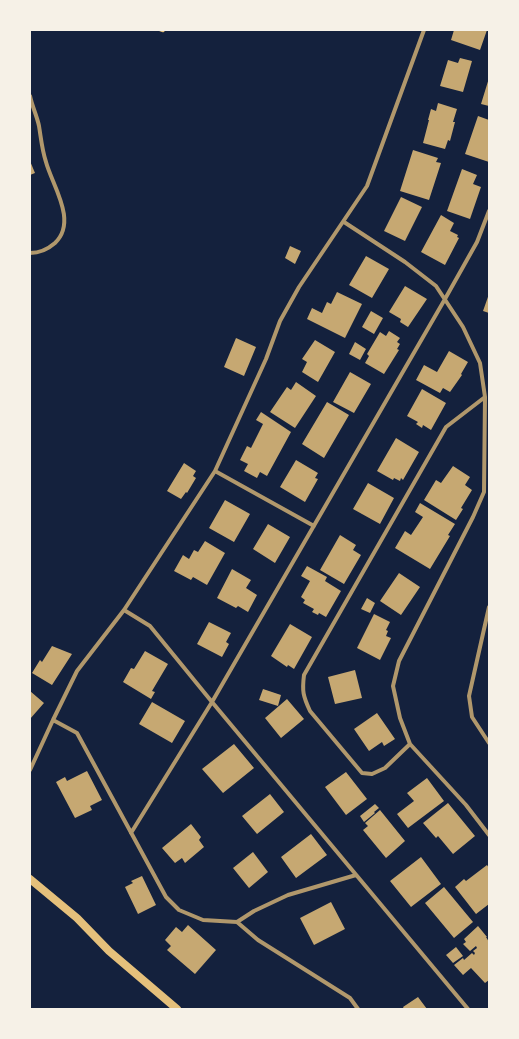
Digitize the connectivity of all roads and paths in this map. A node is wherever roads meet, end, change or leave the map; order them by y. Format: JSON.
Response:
{"nodes":[{"id":1,"x":160,"y":30,"type":"edge"},
{"id":2,"x":164,"y":30,"type":"edge"},
{"id":3,"x":424,"y":30,"type":"edge"},
{"id":4,"x":30,"y":96,"type":"edge"},
{"id":5,"x":489,"y":210,"type":"edge"},
{"id":6,"x":344,"y":222,"type":"junction"},
{"id":7,"x":30,"y":253,"type":"edge"},
{"id":8,"x":445,"y":299,"type":"junction"},
{"id":9,"x":484,"y":397,"type":"junction"},
{"id":10,"x":215,"y":471,"type":"junction"},
{"id":11,"x":314,"y":526,"type":"junction"},
{"id":12,"x":489,"y":607,"type":"edge"},
{"id":13,"x":124,"y":610,"type":"junction"},
{"id":14,"x":212,"y":702,"type":"junction"},
{"id":15,"x":53,"y":720,"type":"junction"},
{"id":16,"x":489,"y":743,"type":"edge"},
{"id":17,"x":410,"y":744,"type":"junction"},
{"id":18,"x":30,"y":770,"type":"edge"},
{"id":19,"x":131,"y":833,"type":"junction"},
{"id":20,"x":489,"y":835,"type":"edge"},
{"id":21,"x":356,"y":875,"type":"junction"},
{"id":22,"x":30,"y":879,"type":"edge"},
{"id":23,"x":237,"y":922,"type":"junction"},
{"id":24,"x":177,"y":1009,"type":"edge"},
{"id":25,"x":358,"y":1009,"type":"edge"},
{"id":26,"x":468,"y":1009,"type":"edge"}],
"edges":[{"from":1,"to":2,"type":"path"},
{"from":3,"to":6,"type":"street"},
{"from":4,"to":7,"type":"street"},
{"from":5,"to":8,"type":"street"},
{"from":6,"to":8,"type":"street"},
{"from":6,"to":10,"type":"street"},
{"from":8,"to":9,"type":"street"},
{"from":8,"to":11,"type":"street"},
{"from":9,"to":17,"type":"street"},
{"from":9,"to":17,"type":"street"},
{"from":10,"to":11,"type":"street"},
{"from":10,"to":13,"type":"street"},
{"from":11,"to":14,"type":"street"},
{"from":12,"to":16,"type":"street"},
{"from":13,"to":14,"type":"street"},
{"from":13,"to":15,"type":"street"},
{"from":14,"to":19,"type":"street"},
{"from":14,"to":21,"type":"street"},
{"from":15,"to":18,"type":"street"},
{"from":15,"to":19,"type":"street"},
{"from":17,"to":20,"type":"street"},
{"from":19,"to":23,"type":"street"},
{"from":21,"to":23,"type":"street"},
{"from":21,"to":26,"type":"street"},
{"from":22,"to":24,"type":"main road"},
{"from":23,"to":25,"type":"street"}]}
